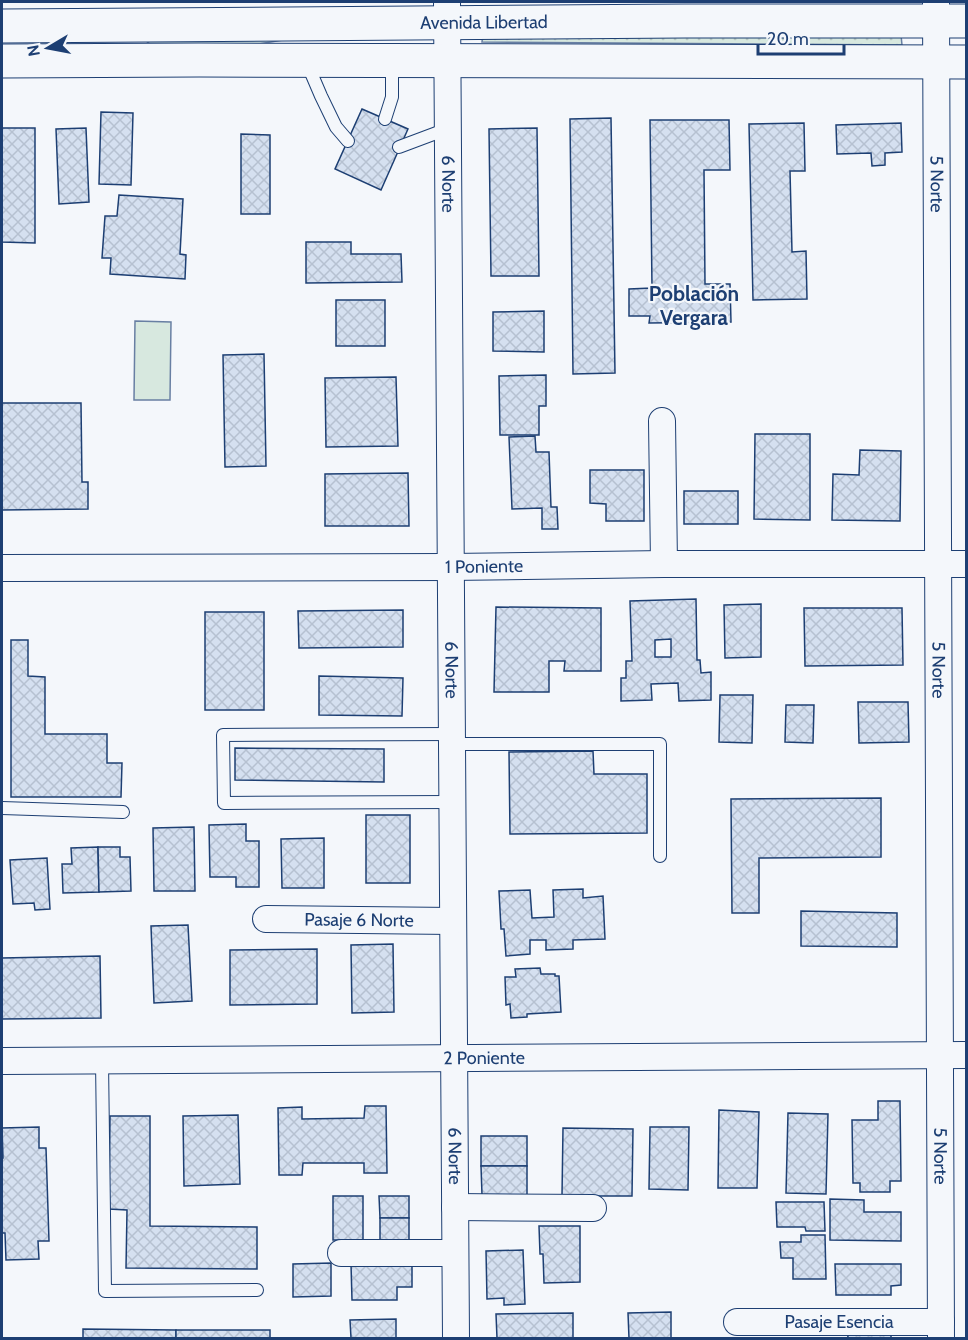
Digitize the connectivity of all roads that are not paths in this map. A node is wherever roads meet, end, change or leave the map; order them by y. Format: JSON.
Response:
{"nodes":[{"id":1,"x":447,"y":13,"type":"edge"},
{"id":2,"x":946,"y":15,"type":"edge"},
{"id":3,"x":2,"y":26,"type":"edge"},
{"id":4,"x":305,"y":60,"type":"junction"},
{"id":5,"x":392,"y":60,"type":"junction"},
{"id":6,"x":447,"y":60,"type":"junction"},
{"id":7,"x":2,"y":61,"type":"edge"},
{"id":8,"x":952,"y":62,"type":"edge"},
{"id":9,"x":385,"y":119,"type":"dead end"},
{"id":10,"x":447,"y":129,"type":"junction"},
{"id":11,"x":348,"y":141,"type":"dead end"},
{"id":12,"x":399,"y":147,"type":"dead end"},
{"id":13,"x":662,"y":421,"type":"dead end"},
{"id":14,"x":664,"y":564,"type":"junction"},
{"id":15,"x":938,"y":564,"type":"junction"},
{"id":16,"x":966,"y":564,"type":"edge"},
{"id":17,"x":450,"y":567,"type":"junction"},
{"id":18,"x":2,"y":568,"type":"edge"},
{"id":19,"x":452,"y":739,"type":"junction"},
{"id":20,"x":452,"y":802,"type":"junction"},
{"id":21,"x":2,"y":808,"type":"edge"},
{"id":22,"x":123,"y":812,"type":"dead end"},
{"id":23,"x":660,"y":856,"type":"dead end"},
{"id":24,"x":266,"y":919,"type":"dead end"},
{"id":25,"x":453,"y":921,"type":"junction"},
{"id":26,"x":940,"y":1056,"type":"junction"},
{"id":27,"x":966,"y":1056,"type":"edge"},
{"id":28,"x":453,"y":1059,"type":"junction"},
{"id":29,"x":2,"y":1061,"type":"edge"},
{"id":30,"x":102,"y":1061,"type":"junction"},
{"id":31,"x":455,"y":1207,"type":"junction"},
{"id":32,"x":593,"y":1208,"type":"dead end"},
{"id":33,"x":341,"y":1253,"type":"dead end"},
{"id":34,"x":455,"y":1253,"type":"junction"},
{"id":35,"x":257,"y":1290,"type":"dead end"},
{"id":36,"x":737,"y":1323,"type":"dead end"},
{"id":37,"x":941,"y":1330,"type":"edge"},
{"id":38,"x":456,"y":1338,"type":"edge"}],
"edges":[{"from":1,"to":2,"type":"main road","name":"Avenida Libertad"},
{"from":1,"to":3,"type":"main road","name":"Avenida Libertad"},
{"from":1,"to":6,"type":"street","name":"6 Norte"},
{"from":2,"to":8,"type":"street","name":"5 Norte"},
{"from":4,"to":5,"type":"main road","name":"Avenida Libertad"},
{"from":4,"to":7,"type":"main road","name":"Avenida Libertad"},
{"from":4,"to":11,"type":"lane"},
{"from":5,"to":6,"type":"main road","name":"Avenida Libertad"},
{"from":5,"to":9,"type":"lane"},
{"from":6,"to":8,"type":"main road","name":"Avenida Libertad"},
{"from":6,"to":10,"type":"street","name":"6 Norte"},
{"from":8,"to":15,"type":"street","name":"5 Norte"},
{"from":10,"to":12,"type":"lane"},
{"from":10,"to":17,"type":"street","name":"6 Norte"},
{"from":13,"to":14,"type":"street"},
{"from":14,"to":15,"type":"street","name":"1 Poniente"},
{"from":14,"to":17,"type":"street","name":"1 Poniente"},
{"from":15,"to":16,"type":"street","name":"1 Poniente"},
{"from":15,"to":26,"type":"street","name":"5 Norte"},
{"from":17,"to":18,"type":"street","name":"1 Poniente"},
{"from":17,"to":19,"type":"street","name":"6 Norte"},
{"from":19,"to":20,"type":"street","name":"6 Norte"},
{"from":19,"to":20,"type":"lane"},
{"from":19,"to":23,"type":"lane"},
{"from":20,"to":25,"type":"street","name":"6 Norte"},
{"from":21,"to":22,"type":"lane"},
{"from":24,"to":25,"type":"street","name":"Pasaje 6 Norte"},
{"from":25,"to":28,"type":"street","name":"6 Norte"},
{"from":26,"to":27,"type":"street","name":"2 Poniente"},
{"from":26,"to":28,"type":"street","name":"2 Poniente"},
{"from":26,"to":37,"type":"street","name":"5 Norte"},
{"from":28,"to":30,"type":"street","name":"2 Poniente"},
{"from":28,"to":31,"type":"street","name":"6 Norte"},
{"from":29,"to":30,"type":"street","name":"2 Poniente"},
{"from":30,"to":35,"type":"lane"},
{"from":31,"to":32,"type":"street"},
{"from":31,"to":34,"type":"street","name":"6 Norte"},
{"from":33,"to":34,"type":"street"},
{"from":34,"to":38,"type":"street","name":"6 Norte"},
{"from":36,"to":37,"type":"street","name":"Pasaje Esencia"}]}
